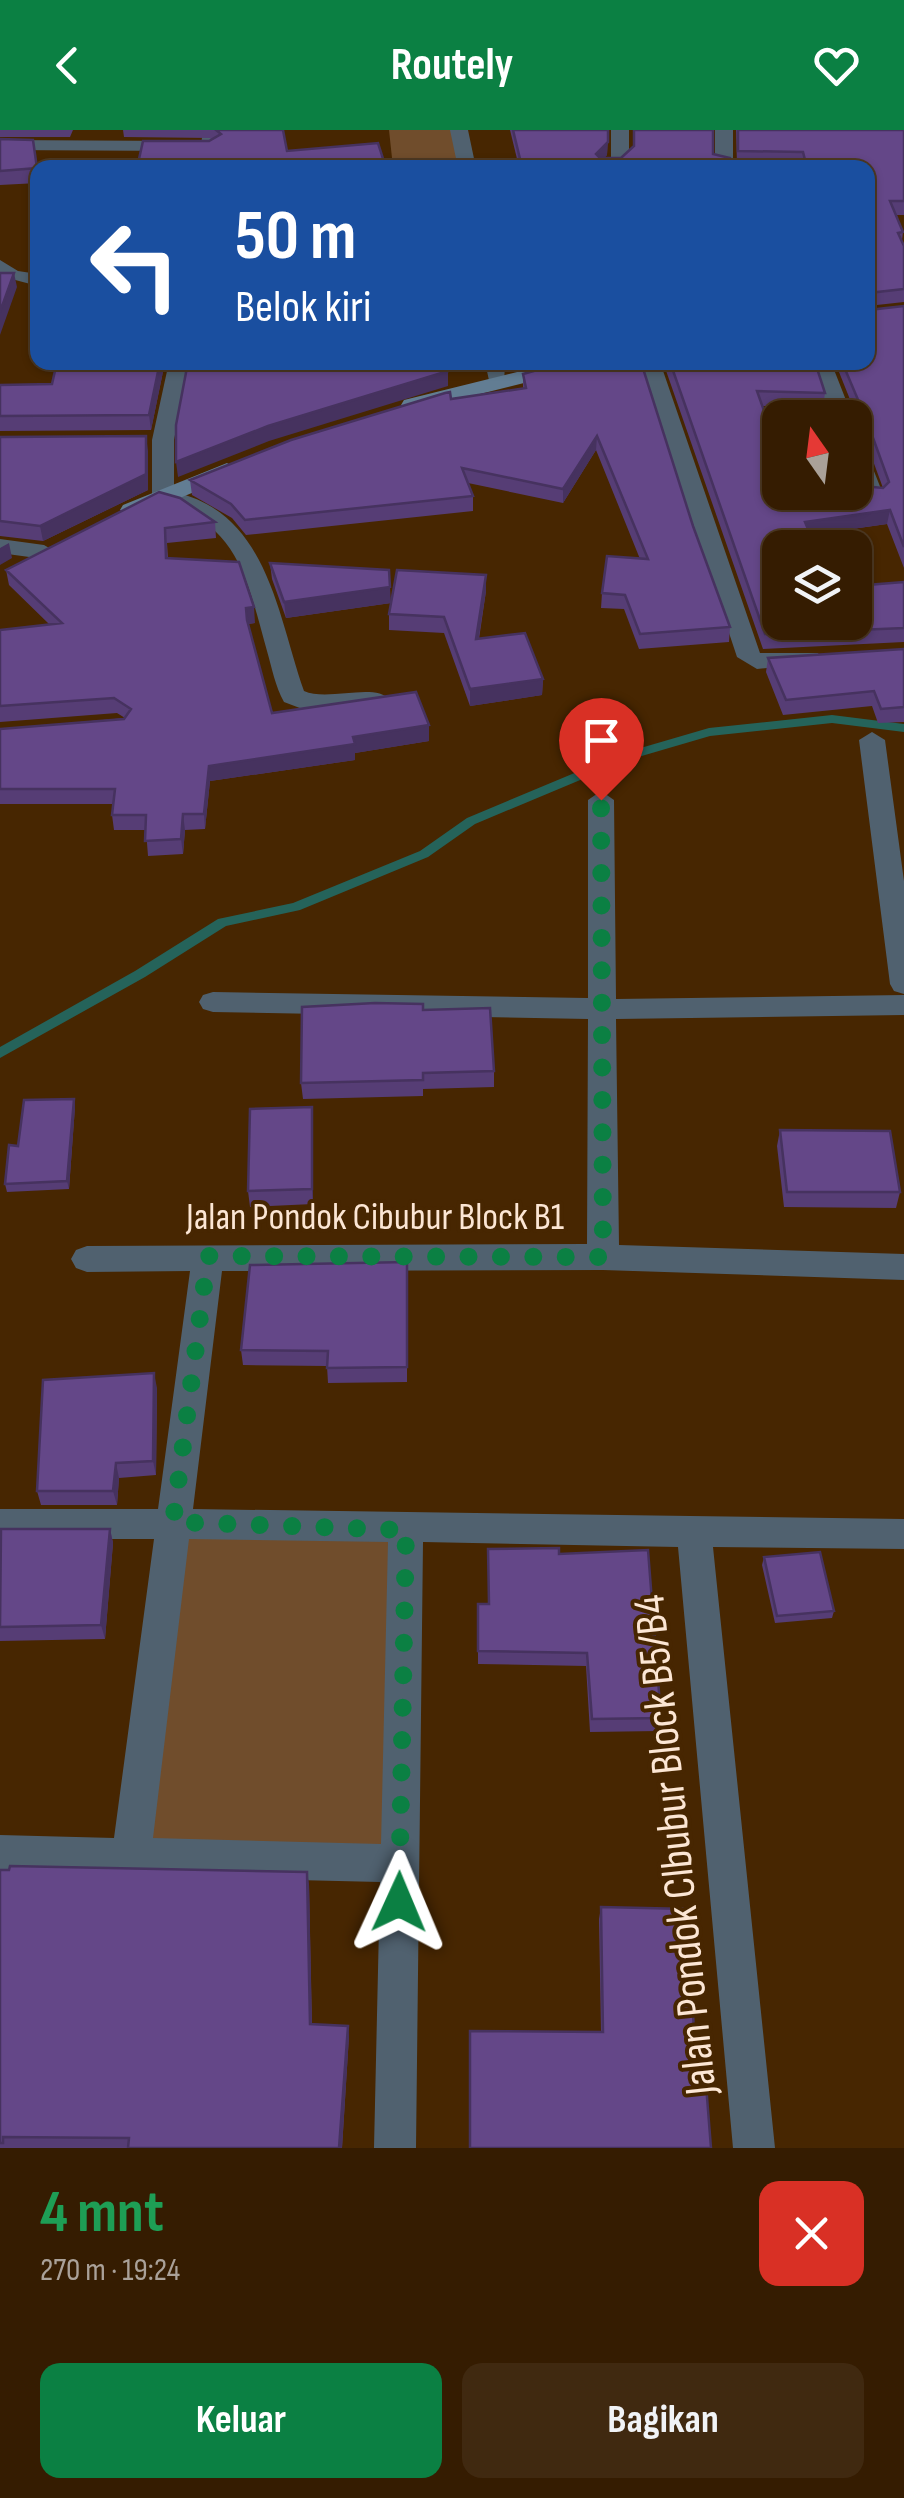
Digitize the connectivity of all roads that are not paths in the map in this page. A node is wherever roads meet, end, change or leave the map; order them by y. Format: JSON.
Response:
{"nodes":[{"id":1,"x":458,"y":130,"type":"edge"},
{"id":2,"x":620,"y":130,"type":"edge"},
{"id":3,"x":724,"y":130,"type":"edge"},
{"id":4,"x":60,"y":137,"type":"edge"},
{"id":5,"x":211,"y":138,"type":"edge"},
{"id":6,"x":0,"y":145,"type":"edge"},
{"id":7,"x":465,"y":160,"type":"edge"},
{"id":8,"x":619,"y":160,"type":"edge"},
{"id":9,"x":724,"y":160,"type":"edge"},
{"id":10,"x":0,"y":266,"type":"edge"},
{"id":11,"x":30,"y":279,"type":"edge"},
{"id":12,"x":177,"y":370,"type":"edge"},
{"id":13,"x":652,"y":370,"type":"edge"},
{"id":14,"x":823,"y":370,"type":"edge"},
{"id":15,"x":496,"y":372,"type":"edge"},
{"id":16,"x":835,"y":400,"type":"edge"},
{"id":17,"x":388,"y":413,"type":"edge"},
{"id":18,"x":132,"y":440,"type":"edge"},
{"id":19,"x":163,"y":440,"type":"junction"},
{"id":20,"x":250,"y":461,"type":"edge"},
{"id":21,"x":163,"y":496,"type":"junction"},
{"id":22,"x":116,"y":517,"type":"edge"},
{"id":23,"x":0,"y":546,"type":"edge"},
{"id":24,"x":16,"y":569,"type":"edge"},
{"id":25,"x":830,"y":657,"type":"edge"},
{"id":26,"x":408,"y":698,"type":"edge"},
{"id":27,"x":872,"y":740,"type":"dead end"},
{"id":28,"x":601,"y":800,"type":"dead end"},
{"id":29,"x":904,"y":984,"type":"edge"},
{"id":30,"x":213,"y":1002,"type":"dead end"},
{"id":31,"x":904,"y":1005,"type":"edge"},
{"id":32,"x":604,"y":1009,"type":"junction"},
{"id":33,"x":208,"y":1256,"type":"junction"},
{"id":34,"x":603,"y":1257,"type":"junction"},
{"id":35,"x":87,"y":1258,"type":"dead end"},
{"id":36,"x":904,"y":1267,"type":"edge"},
{"id":37,"x":173,"y":1522,"type":"junction"},
{"id":38,"x":0,"y":1524,"type":"edge"},
{"id":39,"x":406,"y":1530,"type":"junction"},
{"id":40,"x":694,"y":1534,"type":"junction"},
{"id":41,"x":904,"y":1534,"type":"edge"},
{"id":42,"x":0,"y":1854,"type":"edge"},
{"id":43,"x":131,"y":1857,"type":"junction"},
{"id":44,"x":400,"y":1863,"type":"junction"},
{"id":45,"x":395,"y":2148,"type":"edge"},
{"id":46,"x":754,"y":2148,"type":"edge"}],
"edges":[{"from":1,"to":7,"type":"street"},
{"from":2,"to":8,"type":"street"},
{"from":3,"to":9,"type":"street"},
{"from":4,"to":5,"type":"street"},
{"from":4,"to":6,"type":"street"},
{"from":10,"to":11,"type":"street"},
{"from":12,"to":19,"type":"street"},
{"from":13,"to":25,"type":"street"},
{"from":14,"to":16,"type":"street"},
{"from":15,"to":17,"type":"street"},
{"from":18,"to":19,"type":"street"},
{"from":19,"to":21,"type":"street"},
{"from":20,"to":21,"type":"street"},
{"from":21,"to":22,"type":"street"},
{"from":21,"to":26,"type":"street"},
{"from":23,"to":24,"type":"street"},
{"from":27,"to":29,"type":"street"},
{"from":28,"to":32,"type":"street"},
{"from":30,"to":32,"type":"street"},
{"from":31,"to":32,"type":"street"},
{"from":32,"to":34,"type":"street"},
{"from":33,"to":34,"type":"street","name":"Jalan Pondok Cibubur Block B1"},
{"from":33,"to":35,"type":"street","name":"Jalan Pondok Cibubur Block B1"},
{"from":33,"to":37,"type":"street"},
{"from":34,"to":36,"type":"street","name":"Jalan Pondok Cibubur Block B1"},
{"from":37,"to":38,"type":"street"},
{"from":37,"to":39,"type":"street"},
{"from":37,"to":43,"type":"street"},
{"from":39,"to":40,"type":"street"},
{"from":39,"to":44,"type":"street"},
{"from":40,"to":41,"type":"street"},
{"from":40,"to":46,"type":"street","name":"Jalan Pondok Clbubur Block B5/B4"},
{"from":42,"to":43,"type":"street"},
{"from":43,"to":44,"type":"street"},
{"from":44,"to":45,"type":"street"}]}
